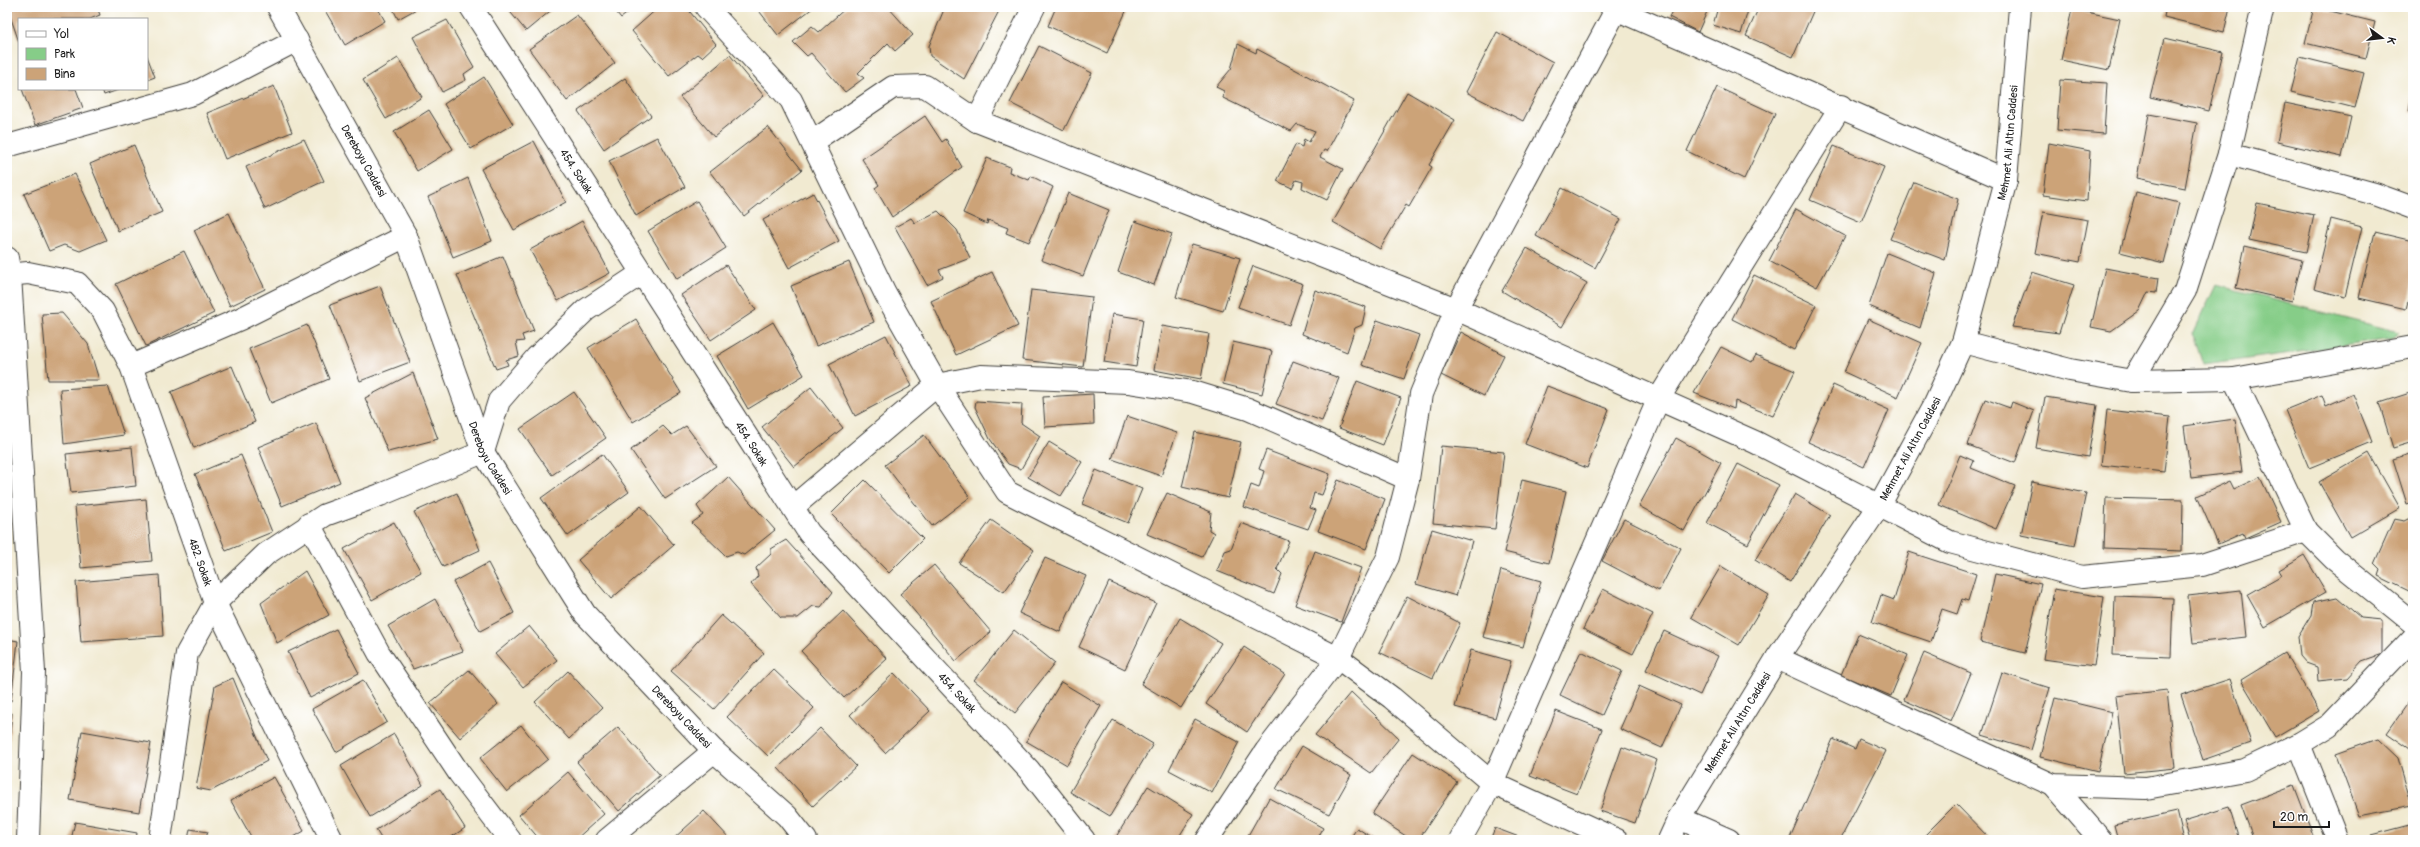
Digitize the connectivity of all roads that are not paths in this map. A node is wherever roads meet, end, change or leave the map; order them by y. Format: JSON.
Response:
{"nodes":[{"id":1,"x":278,"y":7,"type":"edge"},
{"id":2,"x":471,"y":7,"type":"edge"},
{"id":3,"x":706,"y":7,"type":"edge"},
{"id":4,"x":1034,"y":7,"type":"edge"},
{"id":5,"x":2020,"y":7,"type":"edge"},
{"id":6,"x":2263,"y":7,"type":"edge"},
{"id":7,"x":1614,"y":8,"type":"edge"},
{"id":8,"x":296,"y":40,"type":"junction"},
{"id":9,"x":1840,"y":106,"type":"junction"},
{"id":10,"x":977,"y":121,"type":"junction"},
{"id":11,"x":812,"y":142,"type":"junction"},
{"id":12,"x":7,"y":146,"type":"edge"},
{"id":13,"x":2228,"y":154,"type":"junction"},
{"id":14,"x":2006,"y":180,"type":"junction"},
{"id":15,"x":2413,"y":208,"type":"edge"},
{"id":16,"x":406,"y":236,"type":"junction"},
{"id":17,"x":8,"y":269,"type":"edge"},
{"id":18,"x":642,"y":273,"type":"junction"},
{"id":19,"x":1456,"y":309,"type":"junction"},
{"id":20,"x":1963,"y":342,"type":"junction"},
{"id":21,"x":2413,"y":347,"type":"edge"},
{"id":22,"x":131,"y":366,"type":"junction"},
{"id":23,"x":2234,"y":380,"type":"junction"},
{"id":24,"x":2132,"y":381,"type":"junction"},
{"id":25,"x":937,"y":385,"type":"junction"},
{"id":26,"x":1659,"y":398,"type":"junction"},
{"id":27,"x":483,"y":452,"type":"junction"},
{"id":28,"x":1408,"y":479,"type":"junction"},
{"id":29,"x":1879,"y":506,"type":"junction"},
{"id":30,"x":793,"y":507,"type":"junction"},
{"id":31,"x":309,"y":524,"type":"junction"},
{"id":32,"x":2306,"y":531,"type":"junction"},
{"id":33,"x":215,"y":603,"type":"junction"},
{"id":34,"x":2413,"y":623,"type":"edge"},
{"id":35,"x":2413,"y":638,"type":"edge"},
{"id":36,"x":1338,"y":658,"type":"junction"},
{"id":37,"x":1777,"y":658,"type":"junction"},
{"id":38,"x":2299,"y":744,"type":"junction"},
{"id":39,"x":714,"y":751,"type":"junction"},
{"id":40,"x":1492,"y":784,"type":"junction"},
{"id":41,"x":2053,"y":785,"type":"junction"},
{"id":42,"x":1679,"y":818,"type":"junction"},
{"id":43,"x":28,"y":840,"type":"edge"},
{"id":44,"x":160,"y":840,"type":"edge"},
{"id":45,"x":332,"y":840,"type":"edge"},
{"id":46,"x":510,"y":840,"type":"edge"},
{"id":47,"x":607,"y":840,"type":"edge"},
{"id":48,"x":806,"y":840,"type":"edge"},
{"id":49,"x":1084,"y":840,"type":"edge"},
{"id":50,"x":1207,"y":840,"type":"edge"},
{"id":51,"x":1460,"y":840,"type":"edge"},
{"id":52,"x":1617,"y":840,"type":"edge"},
{"id":53,"x":1669,"y":840,"type":"edge"},
{"id":54,"x":1729,"y":840,"type":"edge"},
{"id":55,"x":2101,"y":840,"type":"edge"},
{"id":56,"x":2337,"y":840,"type":"edge"}],
"edges":[{"from":1,"to":8,"type":"street","name":"Dereboyu Caddesi"},
{"from":2,"to":18,"type":"street","name":"454. Sokak"},
{"from":3,"to":11,"type":"street"},
{"from":4,"to":10,"type":"street"},
{"from":5,"to":14,"type":"street","name":"Mehmet Ali Altın Caddesi"},
{"from":6,"to":13,"type":"street"},
{"from":7,"to":9,"type":"street"},
{"from":7,"to":19,"type":"street"},
{"from":8,"to":12,"type":"street"},
{"from":8,"to":16,"type":"street","name":"Dereboyu Caddesi"},
{"from":9,"to":14,"type":"street"},
{"from":9,"to":26,"type":"street"},
{"from":10,"to":11,"type":"street"},
{"from":10,"to":19,"type":"street"},
{"from":11,"to":25,"type":"street"},
{"from":13,"to":15,"type":"street"},
{"from":13,"to":24,"type":"street"},
{"from":14,"to":20,"type":"street","name":"Mehmet Ali Altın Caddesi"},
{"from":16,"to":22,"type":"street"},
{"from":16,"to":27,"type":"street","name":"Dereboyu Caddesi"},
{"from":17,"to":22,"type":"street","name":"482. Sokak"},
{"from":17,"to":43,"type":"street"},
{"from":18,"to":27,"type":"street"},
{"from":18,"to":30,"type":"street","name":"454. Sokak"},
{"from":19,"to":26,"type":"street"},
{"from":19,"to":28,"type":"street"},
{"from":20,"to":24,"type":"street"},
{"from":20,"to":29,"type":"street","name":"Mehmet Ali Altın Caddesi"},
{"from":21,"to":23,"type":"street"},
{"from":22,"to":33,"type":"street","name":"482. Sokak"},
{"from":23,"to":24,"type":"street"},
{"from":23,"to":32,"type":"street"},
{"from":25,"to":28,"type":"street"},
{"from":25,"to":30,"type":"street"},
{"from":25,"to":36,"type":"street"},
{"from":26,"to":29,"type":"street"},
{"from":26,"to":40,"type":"street"},
{"from":27,"to":31,"type":"street"},
{"from":27,"to":39,"type":"street","name":"Dereboyu Caddesi"},
{"from":28,"to":36,"type":"street"},
{"from":29,"to":32,"type":"street"},
{"from":29,"to":37,"type":"street","name":"Mehmet Ali Altın Caddesi"},
{"from":30,"to":49,"type":"street","name":"454. Sokak"},
{"from":31,"to":33,"type":"street"},
{"from":31,"to":46,"type":"street"},
{"from":32,"to":34,"type":"street"},
{"from":33,"to":44,"type":"street"},
{"from":33,"to":45,"type":"street","name":"482. Sokak"},
{"from":35,"to":38,"type":"street"},
{"from":36,"to":40,"type":"street"},
{"from":36,"to":50,"type":"street"},
{"from":37,"to":41,"type":"street"},
{"from":37,"to":42,"type":"street","name":"Mehmet Ali Altın Caddesi"},
{"from":38,"to":41,"type":"street"},
{"from":38,"to":56,"type":"street"},
{"from":39,"to":47,"type":"street"},
{"from":39,"to":48,"type":"street","name":"Dereboyu Caddesi"},
{"from":40,"to":51,"type":"street"},
{"from":40,"to":52,"type":"street"},
{"from":41,"to":55,"type":"street"},
{"from":42,"to":53,"type":"street","name":"Mehmet Ali Altın Caddesi"},
{"from":42,"to":54,"type":"street"}]}
